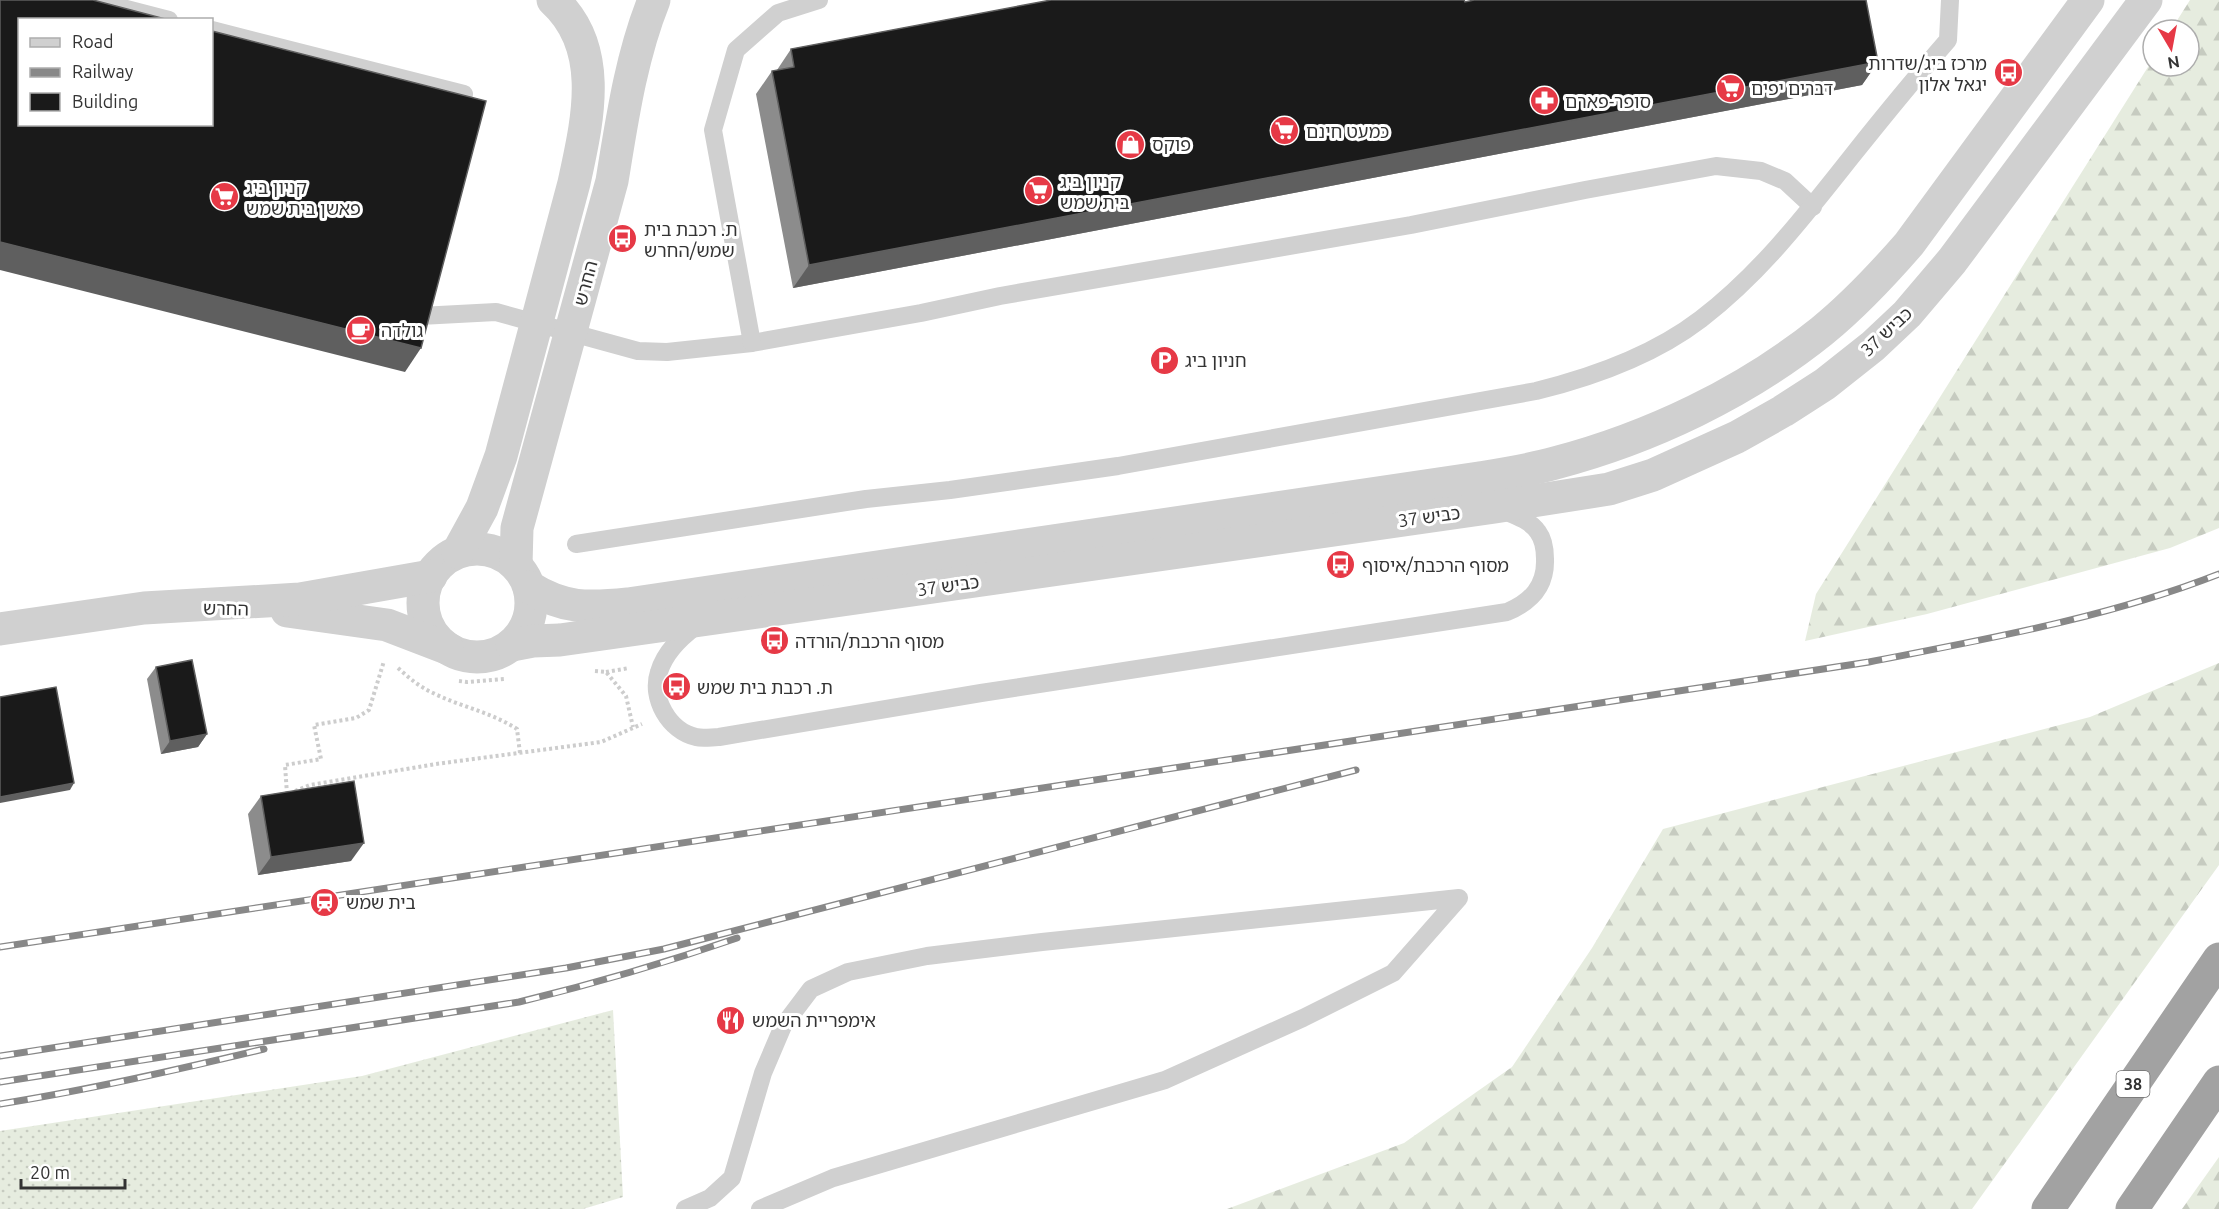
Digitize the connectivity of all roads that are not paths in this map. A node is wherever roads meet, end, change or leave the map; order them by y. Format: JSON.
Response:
{"nodes":[{"id":1,"x":92,"y":0,"type":"edge"},
{"id":2,"x":553,"y":0,"type":"edge"},
{"id":3,"x":654,"y":0,"type":"edge"},
{"id":4,"x":819,"y":0,"type":"edge"},
{"id":5,"x":1950,"y":0,"type":"edge"},
{"id":6,"x":2088,"y":0,"type":"edge"},
{"id":7,"x":2146,"y":0,"type":"edge"},
{"id":8,"x":161,"y":18,"type":"edge"},
{"id":9,"x":213,"y":30,"type":"edge"},
{"id":10,"x":464,"y":94,"type":"edge"},
{"id":11,"x":1813,"y":207,"type":"junction"},
{"id":12,"x":420,"y":316,"type":"edge"},
{"id":13,"x":537,"y":323,"type":"junction"},
{"id":14,"x":572,"y":331,"type":"junction"},
{"id":15,"x":752,"y":343,"type":"junction"},
{"id":16,"x":1495,"y":507,"type":"junction"},
{"id":17,"x":576,"y":544,"type":"dead end"},
{"id":18,"x":458,"y":552,"type":"junction"},
{"id":19,"x":431,"y":576,"type":"junction"},
{"id":20,"x":523,"y":576,"type":"junction"},
{"id":21,"x":144,"y":608,"type":"junction"},
{"id":22,"x":706,"y":619,"type":"junction"},
{"id":23,"x":0,"y":629,"type":"edge"},
{"id":24,"x":512,"y":645,"type":"junction"},
{"id":25,"x":447,"y":648,"type":"junction"},
{"id":26,"x":2219,"y":959,"type":"edge"},
{"id":27,"x":2219,"y":1082,"type":"edge"},
{"id":28,"x":685,"y":1209,"type":"edge"},
{"id":29,"x":760,"y":1209,"type":"edge"},
{"id":30,"x":2048,"y":1209,"type":"edge"},
{"id":31,"x":2132,"y":1209,"type":"edge"}],
"edges":[{"from":1,"to":8,"type":"lane"},
{"from":2,"to":13,"type":"street","name":"החרש"},
{"from":3,"to":14,"type":"street","name":"החרש"},
{"from":4,"to":15,"type":"lane"},
{"from":5,"to":11,"type":"lane"},
{"from":6,"to":20,"type":"street","name":"כביש 37"},
{"from":7,"to":16,"type":"street","name":"כביש 37"},
{"from":9,"to":10,"type":"lane"},
{"from":11,"to":15,"type":"lane"},
{"from":11,"to":17,"type":"lane"},
{"from":12,"to":13,"type":"lane"},
{"from":13,"to":14,"type":"lane"},
{"from":13,"to":18,"type":"street","name":"החרש"},
{"from":14,"to":15,"type":"lane"},
{"from":14,"to":20,"type":"street","name":"החרש"},
{"from":16,"to":22,"type":"street","name":"כביש 37"},
{"from":16,"to":22,"type":"lane"},
{"from":18,"to":19,"type":"street"},
{"from":18,"to":20,"type":"street"},
{"from":19,"to":21,"type":"street","name":"החרש"},
{"from":19,"to":25,"type":"street"},
{"from":20,"to":24,"type":"street"},
{"from":21,"to":23,"type":"street","name":"החרש"},
{"from":21,"to":25,"type":"street","name":"החרש"},
{"from":22,"to":24,"type":"street","name":"כביש 37"},
{"from":24,"to":25,"type":"street"},
{"from":26,"to":30,"type":"highway","number":"38"},
{"from":27,"to":31,"type":"highway"},
{"from":28,"to":29,"type":"lane"}]}
